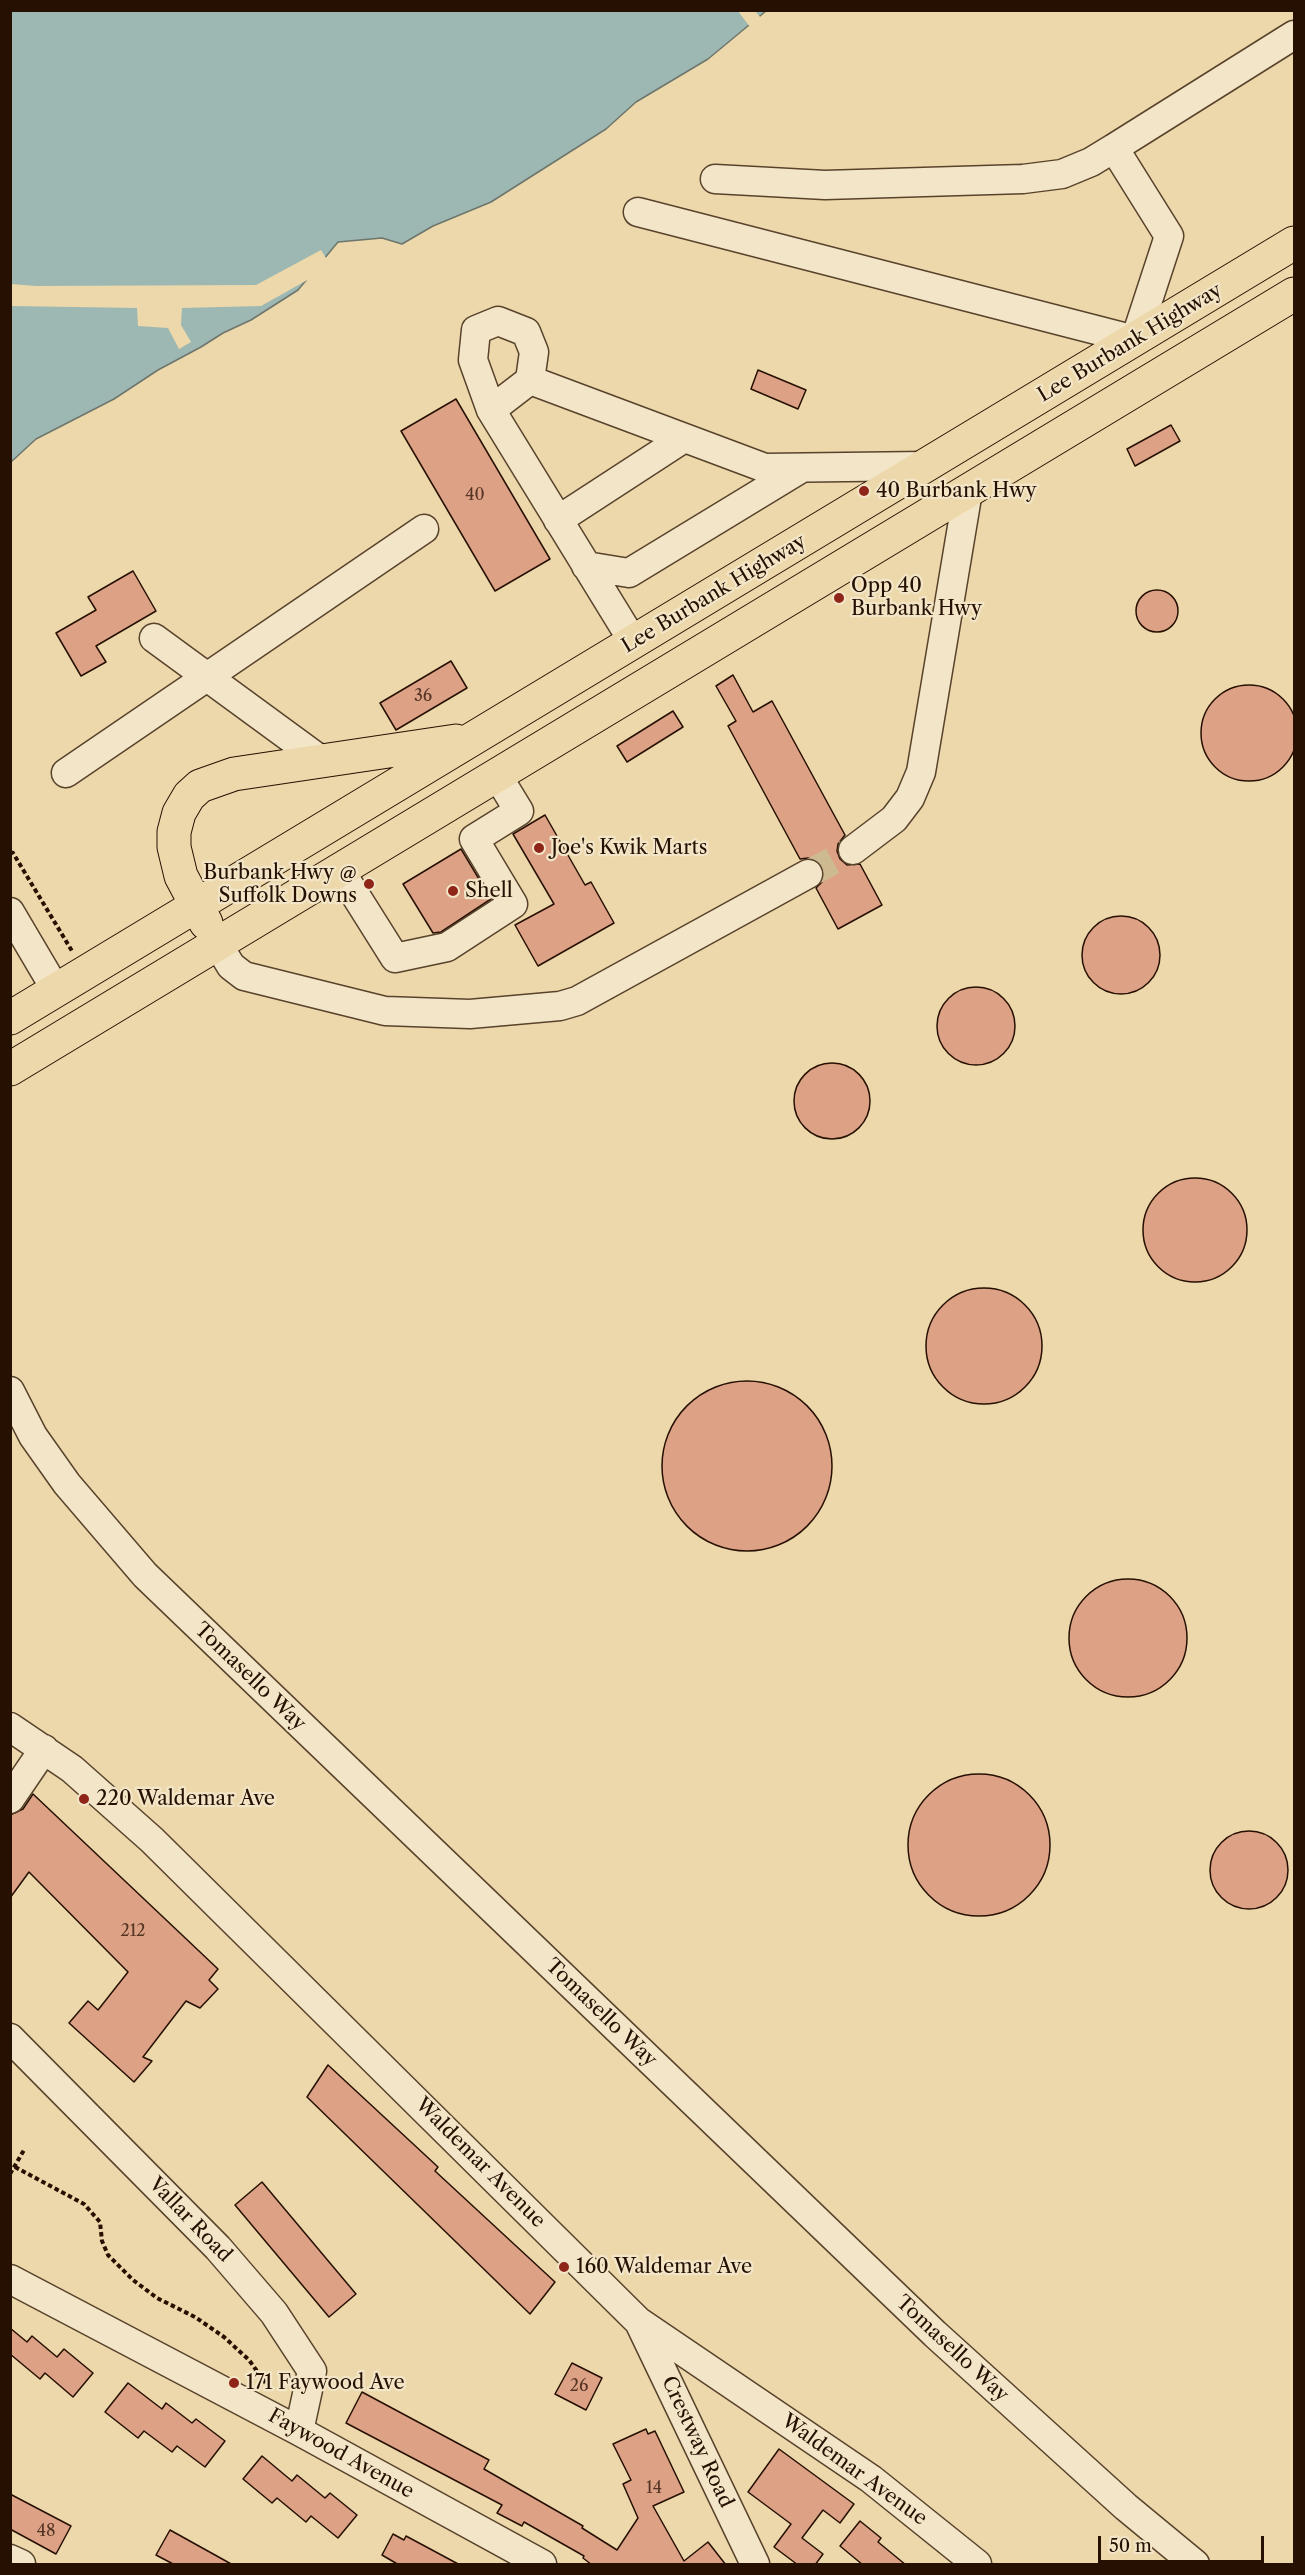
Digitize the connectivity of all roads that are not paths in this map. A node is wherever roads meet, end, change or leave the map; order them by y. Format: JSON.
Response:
{"nodes":[{"id":1,"x":1294,"y":35,"type":"edge"},
{"id":2,"x":1114,"y":148,"type":"junction"},
{"id":3,"x":715,"y":179,"type":"dead end"},
{"id":4,"x":638,"y":212,"type":"dead end"},
{"id":5,"x":1294,"y":243,"type":"edge"},
{"id":6,"x":1294,"y":294,"type":"edge"},
{"id":7,"x":1135,"y":340,"type":"junction"},
{"id":8,"x":530,"y":380,"type":"junction"},
{"id":9,"x":491,"y":410,"type":"junction"},
{"id":10,"x":684,"y":438,"type":"junction"},
{"id":11,"x":926,"y":466,"type":"junction"},
{"id":12,"x":801,"y":468,"type":"junction"},
{"id":13,"x":968,"y":491,"type":"junction"},
{"id":14,"x":558,"y":520,"type":"junction"},
{"id":15,"x":424,"y":530,"type":"dead end"},
{"id":16,"x":586,"y":566,"type":"junction"},
{"id":17,"x":154,"y":638,"type":"dead end"},
{"id":18,"x":634,"y":643,"type":"junction"},
{"id":19,"x":207,"y":677,"type":"junction"},
{"id":20,"x":473,"y":739,"type":"junction"},
{"id":21,"x":322,"y":761,"type":"junction"},
{"id":22,"x":66,"y":773,"type":"dead end"},
{"id":23,"x":497,"y":775,"type":"junction"},
{"id":24,"x":853,"y":850,"type":"tunnel mouth"},
{"id":25,"x":339,"y":869,"type":"junction"},
{"id":26,"x":808,"y":874,"type":"tunnel mouth"},
{"id":27,"x":196,"y":905,"type":"junction"},
{"id":28,"x":10,"y":912,"type":"edge"},
{"id":29,"x":217,"y":943,"type":"junction"},
{"id":30,"x":56,"y":990,"type":"junction"},
{"id":31,"x":10,"y":1018,"type":"edge"},
{"id":32,"x":10,"y":1069,"type":"edge"},
{"id":33,"x":10,"y":1391,"type":"edge"},
{"id":34,"x":10,"y":1416,"type":"edge"},
{"id":35,"x":33,"y":1436,"type":"junction"},
{"id":36,"x":10,"y":1727,"type":"edge"},
{"id":37,"x":45,"y":1749,"type":"junction"},
{"id":38,"x":10,"y":1799,"type":"edge"},
{"id":39,"x":10,"y":2038,"type":"edge"},
{"id":40,"x":10,"y":2279,"type":"edge"},
{"id":41,"x":638,"y":2321,"type":"junction"},
{"id":42,"x":299,"y":2431,"type":"junction"},
{"id":43,"x":10,"y":2559,"type":"edge"},
{"id":44,"x":21,"y":2565,"type":"edge"},
{"id":45,"x":542,"y":2565,"type":"edge"},
{"id":46,"x":755,"y":2565,"type":"edge"},
{"id":47,"x":977,"y":2565,"type":"edge"},
{"id":48,"x":1195,"y":2565,"type":"edge"}],
"edges":[{"from":1,"to":2,"type":"street"},
{"from":2,"to":3,"type":"street"},
{"from":2,"to":7,"type":"street"},
{"from":4,"to":7,"type":"street"},
{"from":5,"to":7,"type":"highway","name":"Lee Burbank Highway"},
{"from":6,"to":13,"type":"highway"},
{"from":7,"to":11,"type":"highway","name":"Lee Burbank Highway"},
{"from":8,"to":9,"type":"street"},
{"from":8,"to":9,"type":"street"},
{"from":8,"to":10,"type":"street"},
{"from":9,"to":14,"type":"street"},
{"from":10,"to":12,"type":"street"},
{"from":10,"to":14,"type":"street"},
{"from":11,"to":12,"type":"street"},
{"from":11,"to":18,"type":"highway","name":"Lee Burbank Highway"},
{"from":12,"to":16,"type":"street"},
{"from":13,"to":23,"type":"highway"},
{"from":13,"to":24,"type":"street"},
{"from":14,"to":16,"type":"street"},
{"from":15,"to":19,"type":"street"},
{"from":16,"to":18,"type":"street"},
{"from":17,"to":19,"type":"street"},
{"from":18,"to":20,"type":"highway","name":"Lee Burbank Highway"},
{"from":19,"to":21,"type":"street"},
{"from":19,"to":22,"type":"street"},
{"from":20,"to":21,"type":"highway"},
{"from":20,"to":27,"type":"highway","name":"Lee Burbank Highway"},
{"from":21,"to":27,"type":"highway"},
{"from":23,"to":25,"type":"highway"},
{"from":23,"to":25,"type":"street"},
{"from":25,"to":29,"type":"highway"},
{"from":26,"to":29,"type":"street"},
{"from":27,"to":29,"type":"highway"},
{"from":27,"to":30,"type":"highway","name":"Lee Burbank Highway"},
{"from":28,"to":30,"type":"street"},
{"from":29,"to":32,"type":"highway"},
{"from":30,"to":31,"type":"highway","name":"Lee Burbank Highway"},
{"from":33,"to":35,"type":"street","name":"Tomasello Way"},
{"from":34,"to":35,"type":"street","name":"Tomasello Way"},
{"from":35,"to":48,"type":"street","name":"Tomasello Way"},
{"from":36,"to":37,"type":"street","name":"Waldemar Avenue"},
{"from":37,"to":38,"type":"street"},
{"from":37,"to":41,"type":"street","name":"Waldemar Avenue"},
{"from":39,"to":42,"type":"street","name":"Vallar Road"},
{"from":40,"to":42,"type":"street","name":"Faywood Avenue"},
{"from":41,"to":46,"type":"street","name":"Crestway Road"},
{"from":41,"to":47,"type":"street","name":"Waldemar Avenue"},
{"from":42,"to":45,"type":"street","name":"Faywood Avenue"},
{"from":43,"to":44,"type":"street"}]}
